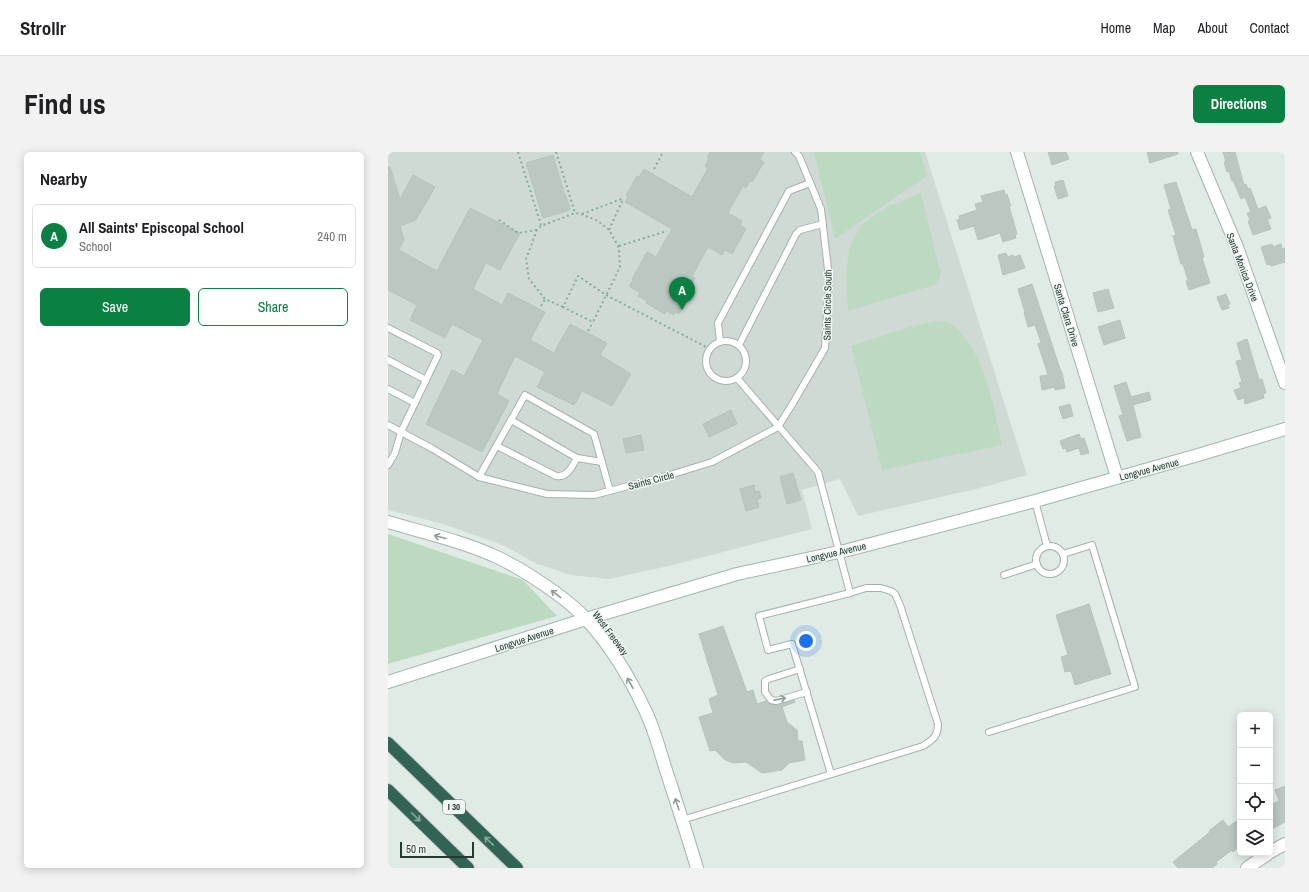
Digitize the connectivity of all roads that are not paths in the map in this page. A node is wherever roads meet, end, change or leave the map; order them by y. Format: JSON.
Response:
{"nodes":[{"id":1,"x":795,"y":152,"type":"edge"},
{"id":2,"x":1017,"y":152,"type":"edge"},
{"id":3,"x":1197,"y":152,"type":"edge"},
{"id":4,"x":810,"y":183,"type":"junction"},
{"id":5,"x":823,"y":224,"type":"junction"},
{"id":6,"x":388,"y":328,"type":"edge"},
{"id":7,"x":720,"y":342,"type":"junction"},
{"id":8,"x":739,"y":345,"type":"junction"},
{"id":9,"x":388,"y":360,"type":"edge"},
{"id":10,"x":737,"y":378,"type":"junction"},
{"id":11,"x":1284,"y":379,"type":"edge"},
{"id":12,"x":426,"y":380,"type":"junction"},
{"id":13,"x":388,"y":389,"type":"edge"},
{"id":14,"x":415,"y":403,"type":"junction"},
{"id":15,"x":511,"y":420,"type":"junction"},
{"id":16,"x":388,"y":426,"type":"edge"},
{"id":17,"x":778,"y":427,"type":"junction"},
{"id":18,"x":1285,"y":429,"type":"edge"},
{"id":19,"x":401,"y":432,"type":"junction"},
{"id":20,"x":497,"y":446,"type":"junction"},
{"id":21,"x":577,"y":458,"type":"junction"},
{"id":22,"x":602,"y":462,"type":"junction"},
{"id":23,"x":388,"y":465,"type":"edge"},
{"id":24,"x":479,"y":477,"type":"junction"},
{"id":25,"x":1117,"y":478,"type":"junction"},
{"id":26,"x":610,"y":491,"type":"junction"},
{"id":27,"x":1035,"y":501,"type":"junction"},
{"id":28,"x":388,"y":522,"type":"edge"},
{"id":29,"x":1047,"y":546,"type":"junction"},
{"id":30,"x":839,"y":552,"type":"junction"},
{"id":31,"x":1063,"y":554,"type":"junction"},
{"id":32,"x":1036,"y":564,"type":"junction"},
{"id":33,"x":1004,"y":575,"type":"dead end"},
{"id":34,"x":850,"y":593,"type":"junction"},
{"id":35,"x":586,"y":619,"type":"junction"},
{"id":36,"x":800,"y":669,"type":"junction"},
{"id":37,"x":393,"y":680,"type":"edge"},
{"id":38,"x":806,"y":692,"type":"junction"},
{"id":39,"x":988,"y":732,"type":"dead end"},
{"id":40,"x":389,"y":743,"type":"edge"},
{"id":41,"x":832,"y":774,"type":"junction"},
{"id":42,"x":388,"y":790,"type":"edge"},
{"id":43,"x":682,"y":820,"type":"junction"},
{"id":44,"x":1285,"y":844,"type":"edge"},
{"id":45,"x":1273,"y":851,"type":"edge"},
{"id":46,"x":1265,"y":856,"type":"edge"},
{"id":47,"x":468,"y":868,"type":"edge"},
{"id":48,"x":517,"y":868,"type":"edge"},
{"id":49,"x":697,"y":868,"type":"edge"},
{"id":50,"x":1247,"y":868,"type":"edge"}],
"edges":[{"from":1,"to":4,"type":"lane","name":"Saints Circle South"},
{"from":2,"to":25,"type":"main road","name":"Santa Clara Drive"},
{"from":3,"to":11,"type":"main road","name":"Santa Monica Drive"},
{"from":4,"to":5,"type":"lane","name":"Saints Circle South"},
{"from":4,"to":7,"type":"lane"},
{"from":5,"to":8,"type":"lane"},
{"from":5,"to":17,"type":"lane","name":"Saints Circle South"},
{"from":6,"to":12,"type":"lane"},
{"from":7,"to":8,"type":"lane"},
{"from":7,"to":10,"type":"lane"},
{"from":8,"to":10,"type":"lane"},
{"from":9,"to":12,"type":"lane"},
{"from":10,"to":17,"type":"lane"},
{"from":12,"to":14,"type":"lane"},
{"from":13,"to":14,"type":"lane"},
{"from":14,"to":19,"type":"lane"},
{"from":15,"to":20,"type":"lane"},
{"from":15,"to":21,"type":"lane"},
{"from":15,"to":22,"type":"lane"},
{"from":16,"to":19,"type":"lane","name":"Saints Circle"},
{"from":17,"to":26,"type":"lane","name":"Saints Circle"},
{"from":17,"to":30,"type":"lane"},
{"from":18,"to":25,"type":"main road","name":"Longvue Avenue"},
{"from":19,"to":23,"type":"lane"},
{"from":19,"to":24,"type":"lane","name":"Saints Circle"},
{"from":20,"to":21,"type":"lane"},
{"from":20,"to":24,"type":"lane"},
{"from":21,"to":22,"type":"lane"},
{"from":22,"to":26,"type":"lane"},
{"from":24,"to":26,"type":"lane","name":"Saints Circle"},
{"from":25,"to":27,"type":"main road","name":"Longvue Avenue"},
{"from":27,"to":29,"type":"lane"},
{"from":27,"to":30,"type":"main road","name":"Longvue Avenue"},
{"from":35,"to":28,"type":"main road","name":"West Freeway","one_way":true},
{"from":29,"to":31,"type":"lane"},
{"from":29,"to":32,"type":"lane"},
{"from":30,"to":34,"type":"lane"},
{"from":30,"to":35,"type":"main road","name":"Longvue Avenue"},
{"from":31,"to":32,"type":"lane"},
{"from":31,"to":39,"type":"lane"},
{"from":32,"to":33,"type":"lane"},
{"from":34,"to":36,"type":"lane"},
{"from":34,"to":41,"type":"lane"},
{"from":35,"to":37,"type":"main road","name":"Longvue Avenue"},
{"from":43,"to":35,"type":"main road","name":"West Freeway","one_way":true},
{"from":36,"to":38,"type":"lane"},
{"from":36,"to":38,"type":"lane","one_way":true},
{"from":38,"to":41,"type":"lane"},
{"from":48,"to":40,"type":"highway","number":"I 30","one_way":true},
{"from":41,"to":43,"type":"lane"},
{"from":42,"to":47,"type":"highway","one_way":true},
{"from":43,"to":49,"type":"main road","name":"West Freeway"},
{"from":44,"to":45,"type":"main road"},
{"from":46,"to":50,"type":"main road"}]}
